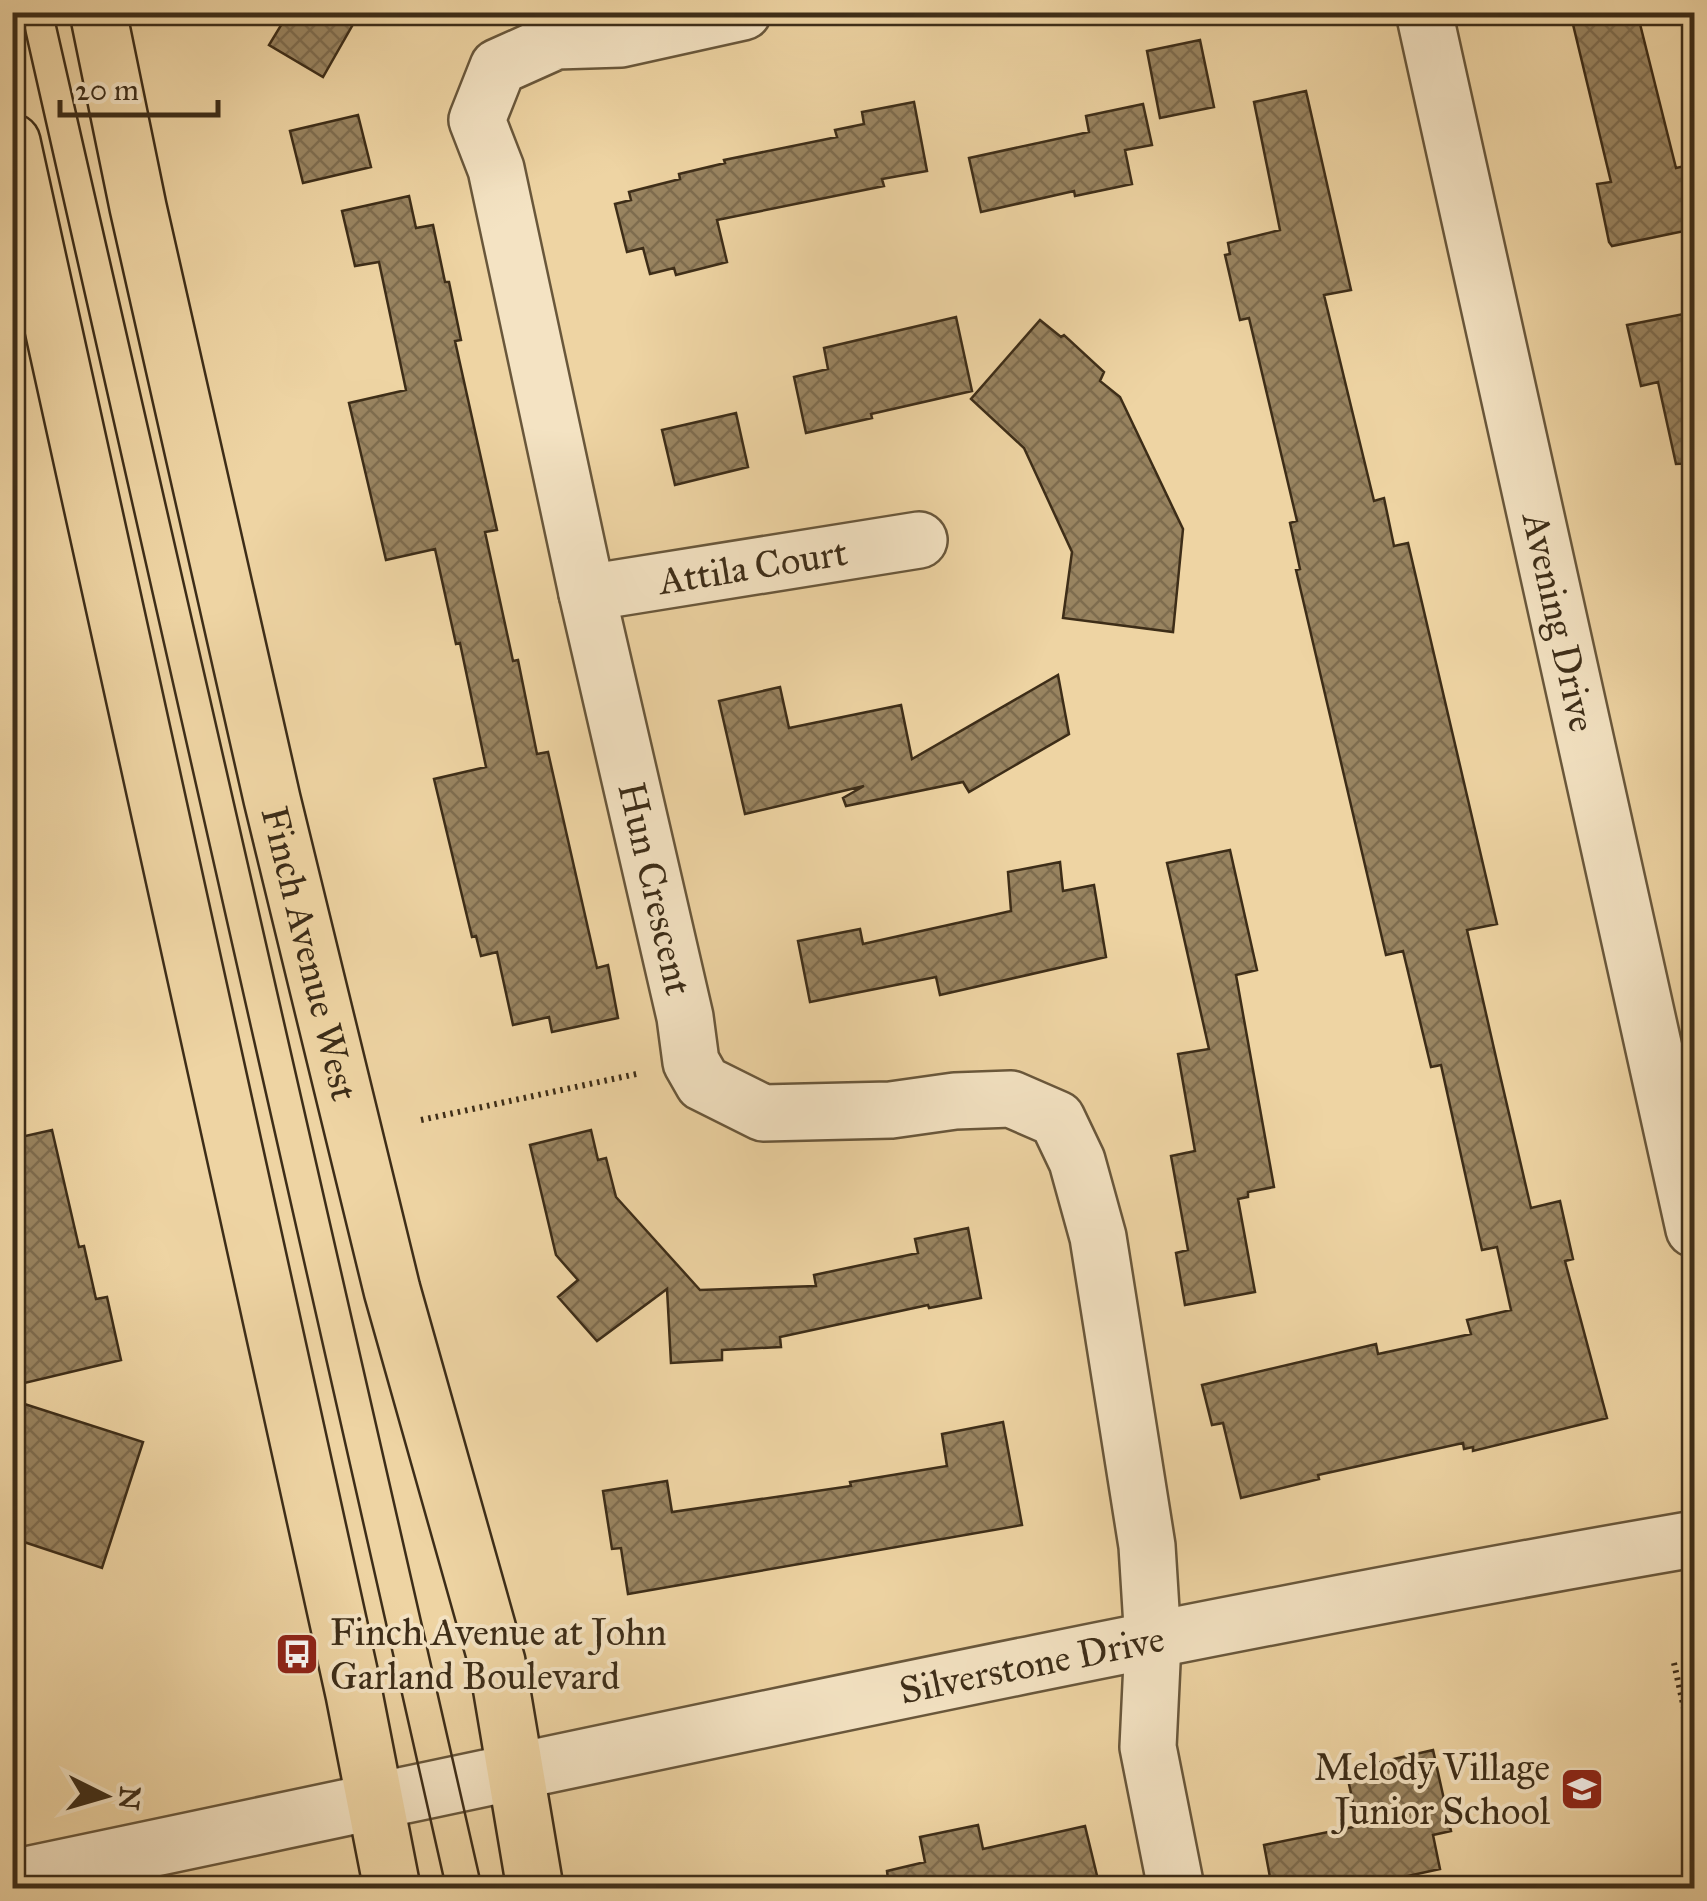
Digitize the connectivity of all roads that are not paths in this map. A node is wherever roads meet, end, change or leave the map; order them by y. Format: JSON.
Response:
{"nodes":[{"id":1,"x":98,"y":12,"type":"edge"},
{"id":2,"x":744,"y":12,"type":"edge"},
{"id":3,"x":1424,"y":12,"type":"edge"},
{"id":4,"x":12,"y":142,"type":"edge"},
{"id":5,"x":918,"y":540,"type":"dead end"},
{"id":6,"x":586,"y":592,"type":"junction"},
{"id":7,"x":1694,"y":1230,"type":"edge"},
{"id":8,"x":1694,"y":1539,"type":"edge"},
{"id":9,"x":1153,"y":1642,"type":"junction"},
{"id":10,"x":515,"y":1773,"type":"junction"},
{"id":11,"x":373,"y":1801,"type":"junction"},
{"id":12,"x":12,"y":1878,"type":"edge"},
{"id":13,"x":392,"y":1888,"type":"edge"},
{"id":14,"x":535,"y":1888,"type":"edge"},
{"id":15,"x":1176,"y":1888,"type":"edge"}],
"edges":[{"from":1,"to":10,"type":"main road","name":"Finch Avenue West"},
{"from":2,"to":6,"type":"street","name":"Hun Crescent"},
{"from":3,"to":7,"type":"street","name":"Avening Drive"},
{"from":4,"to":11,"type":"main road"},
{"from":5,"to":6,"type":"street","name":"Attila Court"},
{"from":6,"to":9,"type":"street","name":"Hun Crescent"},
{"from":8,"to":9,"type":"street","name":"Silverstone Drive"},
{"from":9,"to":10,"type":"street","name":"Silverstone Drive"},
{"from":9,"to":15,"type":"street"},
{"from":10,"to":11,"type":"street","name":"Silverstone Drive"},
{"from":10,"to":14,"type":"main road","name":"Finch Avenue West"},
{"from":11,"to":12,"type":"street","name":"Silverstone Drive"},
{"from":11,"to":13,"type":"main road"}]}
